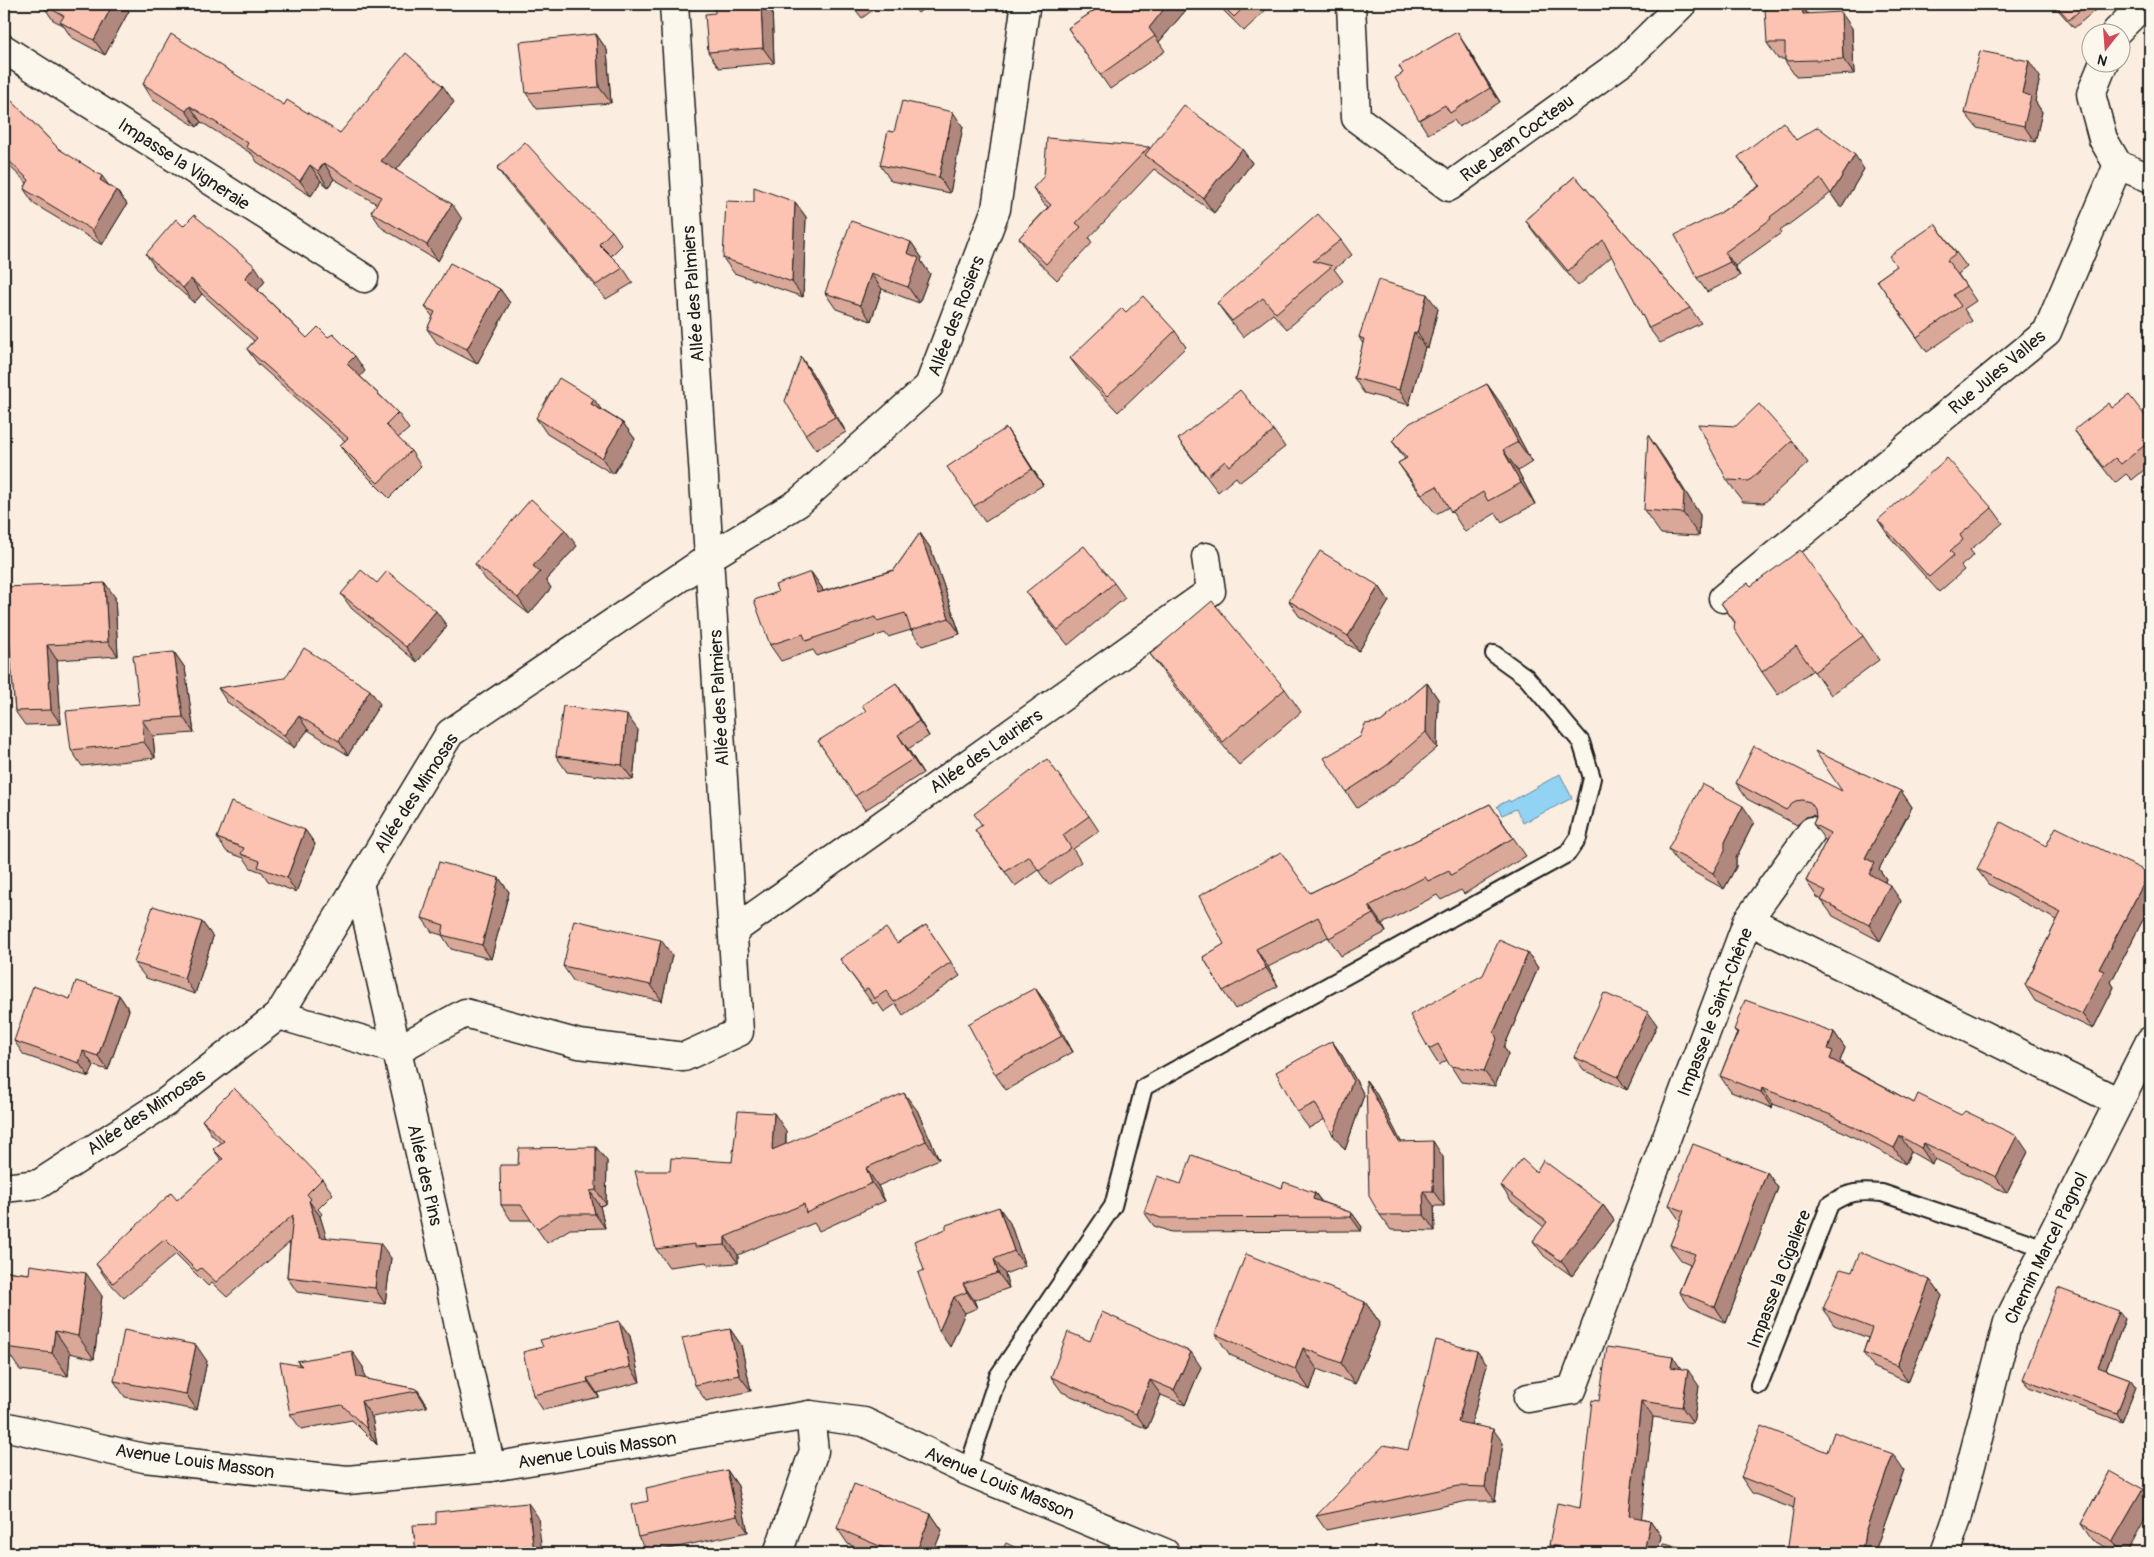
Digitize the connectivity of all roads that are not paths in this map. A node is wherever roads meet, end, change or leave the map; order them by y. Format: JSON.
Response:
{"nodes":[{"id":1,"x":674,"y":4,"type":"edge"},
{"id":2,"x":1351,"y":4,"type":"edge"},
{"id":3,"x":1682,"y":4,"type":"edge"},
{"id":4,"x":2144,"y":4,"type":"edge"},
{"id":5,"x":1025,"y":6,"type":"edge"},
{"id":6,"x":2126,"y":22,"type":"edge"},
{"id":7,"x":4,"y":49,"type":"edge"},
{"id":8,"x":2100,"y":72,"type":"edge"},
{"id":9,"x":2118,"y":166,"type":"junction"},
{"id":10,"x":2150,"y":178,"type":"edge"},
{"id":11,"x":364,"y":278,"type":"dead end"},
{"id":12,"x":710,"y":557,"type":"junction"},
{"id":13,"x":1206,"y":557,"type":"dead end"},
{"id":14,"x":1723,"y":598,"type":"dead end"},
{"id":15,"x":1494,"y":654,"type":"dead end"},
{"id":16,"x":1812,"y":831,"type":"edge"},
{"id":17,"x":359,"y":883,"type":"junction"},
{"id":18,"x":1748,"y":920,"type":"junction"},
{"id":19,"x":732,"y":931,"type":"junction"},
{"id":20,"x":279,"y":1015,"type":"junction"},
{"id":21,"x":2150,"y":1041,"type":"edge"},
{"id":22,"x":397,"y":1050,"type":"junction"},
{"id":23,"x":2118,"y":1102,"type":"junction"},
{"id":24,"x":4,"y":1188,"type":"edge"},
{"id":25,"x":2045,"y":1248,"type":"junction"},
{"id":26,"x":1759,"y":1385,"type":"dead end"},
{"id":27,"x":1528,"y":1398,"type":"dead end"},
{"id":28,"x":810,"y":1415,"type":"junction"},
{"id":29,"x":4,"y":1426,"type":"edge"},
{"id":30,"x":491,"y":1467,"type":"junction"},
{"id":31,"x":967,"y":1471,"type":"junction"},
{"id":32,"x":778,"y":1553,"type":"edge"},
{"id":33,"x":1165,"y":1553,"type":"edge"},
{"id":34,"x":1945,"y":1553,"type":"edge"}],
"edges":[{"from":1,"to":12,"type":"street","name":"Allée des Palmiers"},
{"from":2,"to":3,"type":"street","name":"Rue Jean Cocteau"},
{"from":4,"to":6,"type":"street"},
{"from":5,"to":12,"type":"street","name":"Allée des Rosiers"},
{"from":7,"to":11,"type":"street","name":"Impasse la Vigneraie"},
{"from":8,"to":9,"type":"street"},
{"from":9,"to":10,"type":"street"},
{"from":9,"to":14,"type":"street","name":"Rue Jules Valles"},
{"from":12,"to":17,"type":"street","name":"Allée des Mimosas"},
{"from":12,"to":19,"type":"street","name":"Allée des Palmiers"},
{"from":13,"to":19,"type":"street","name":"Allée des Lauriers"},
{"from":15,"to":31,"type":"lane"},
{"from":16,"to":18,"type":"street"},
{"from":17,"to":20,"type":"street","name":"Allée des Mimosas"},
{"from":17,"to":22,"type":"street","name":"Allée des Pins"},
{"from":18,"to":23,"type":"street","name":"Impasse le Saint-Chêne"},
{"from":18,"to":27,"type":"street","name":"Impasse le Saint-Chêne"},
{"from":19,"to":22,"type":"street","name":"Allée des Palmiers"},
{"from":20,"to":22,"type":"street"},
{"from":20,"to":24,"type":"street","name":"Allée des Mimosas"},
{"from":21,"to":23,"type":"street","name":"Chemin Marcel Pagnol"},
{"from":22,"to":30,"type":"street","name":"Allée des Pins"},
{"from":23,"to":25,"type":"street","name":"Chemin Marcel Pagnol"},
{"from":25,"to":26,"type":"lane","name":"Impasse la Cigaliere"},
{"from":25,"to":34,"type":"street","name":"Chemin Marcel Pagnol"},
{"from":28,"to":30,"type":"street","name":"Avenue Louis Masson"},
{"from":28,"to":31,"type":"street","name":"Avenue Louis Masson"},
{"from":28,"to":32,"type":"street"},
{"from":29,"to":30,"type":"street","name":"Avenue Louis Masson"},
{"from":31,"to":33,"type":"street","name":"Avenue Louis Masson"}]}
